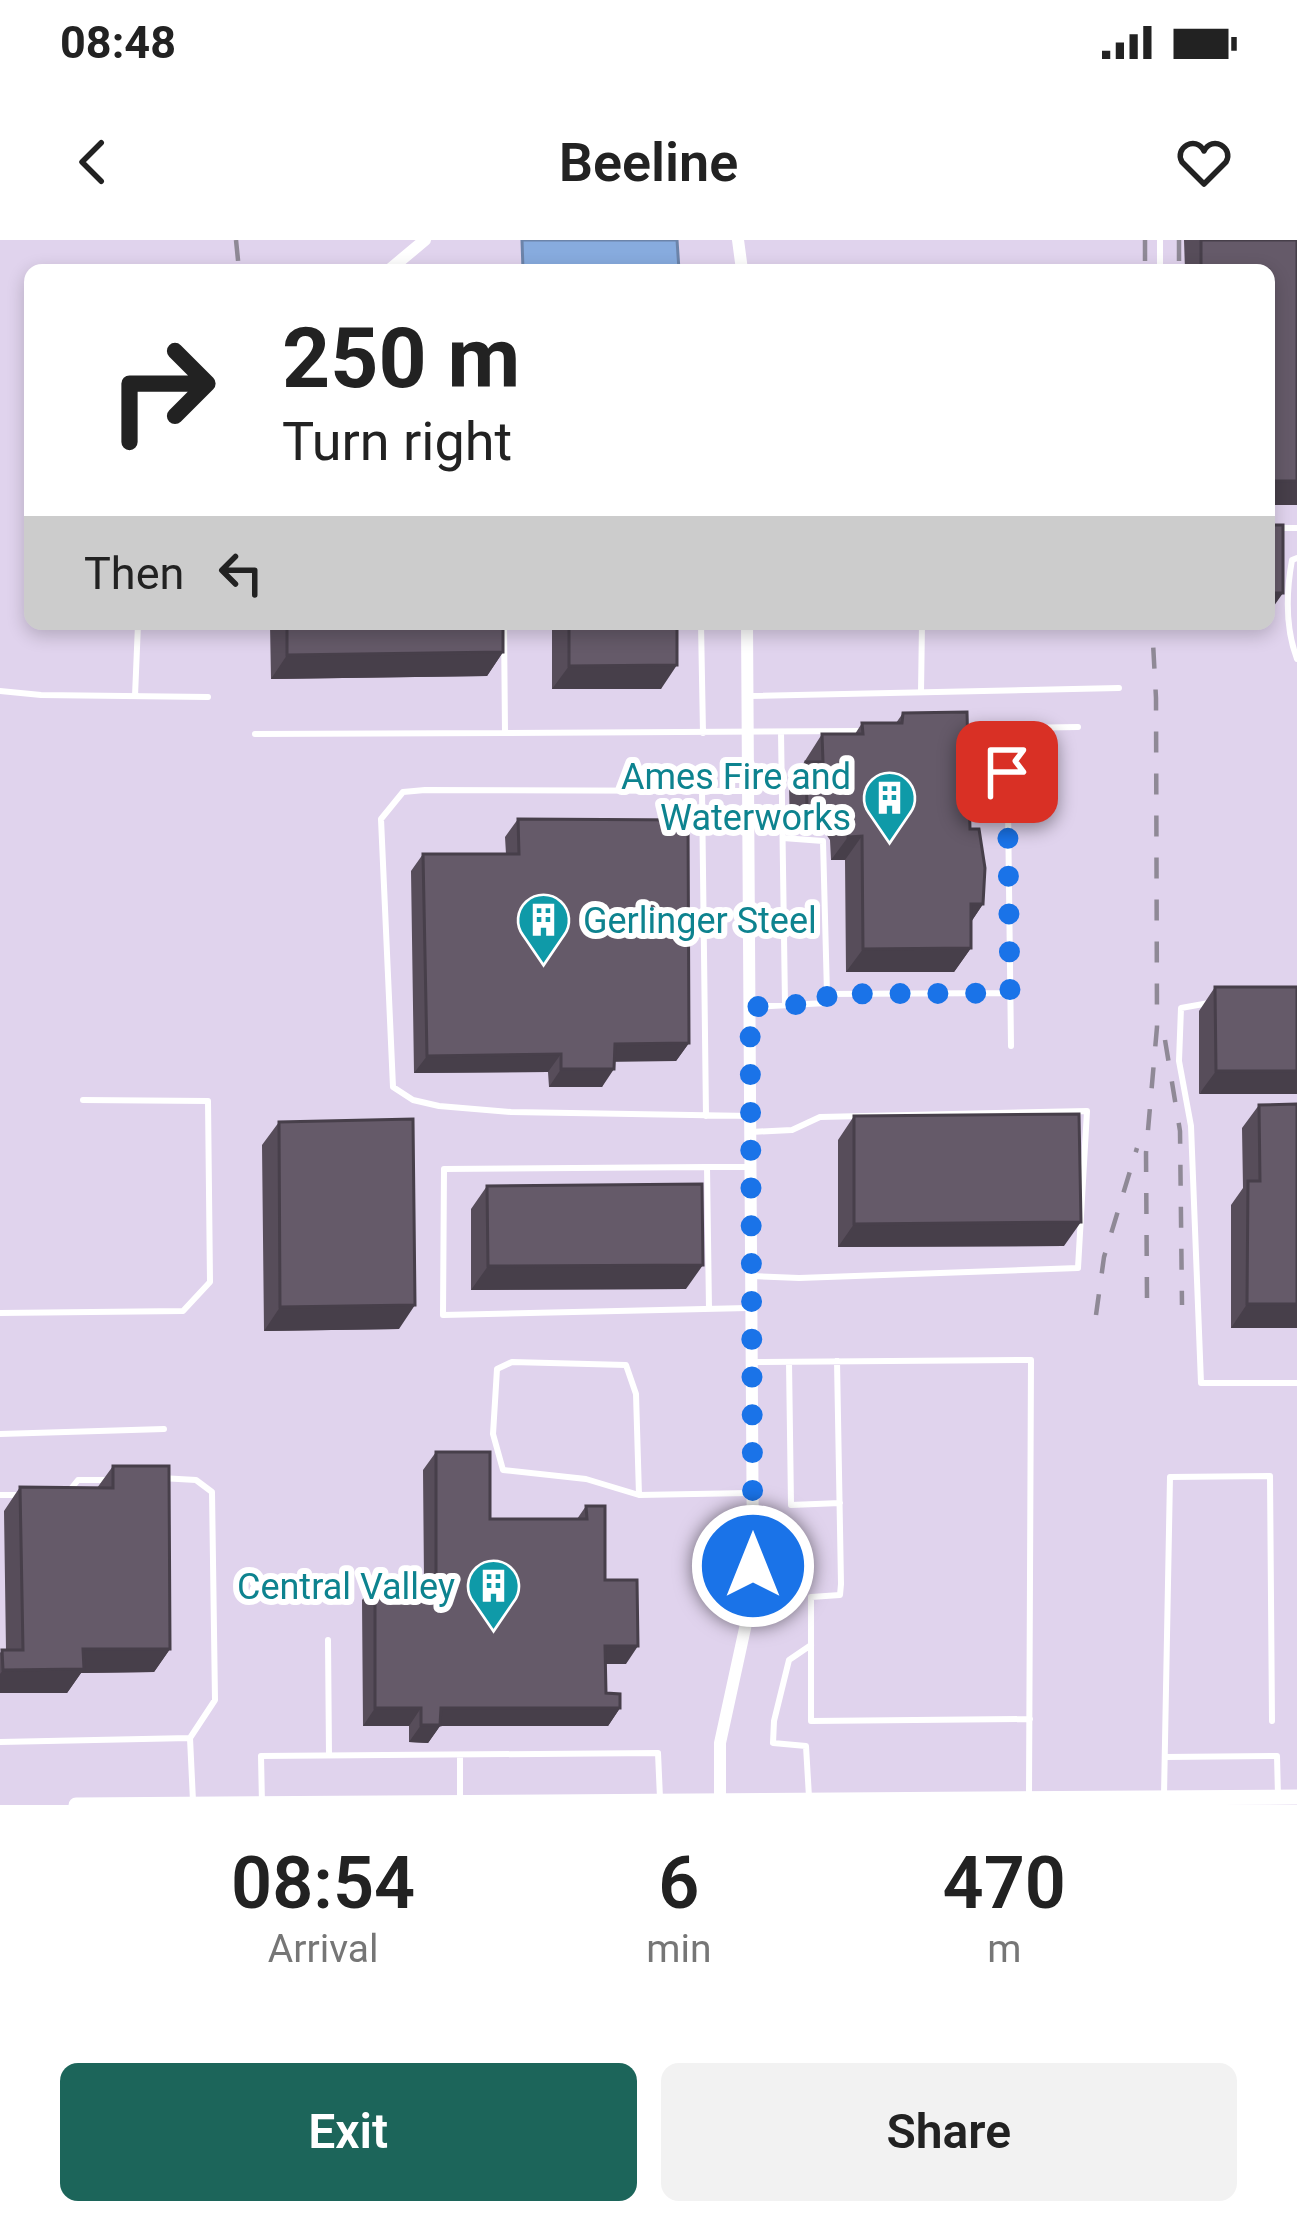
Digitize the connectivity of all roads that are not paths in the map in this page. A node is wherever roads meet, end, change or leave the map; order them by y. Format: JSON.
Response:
{"nodes":[{"id":1,"x":425,"y":240,"type":"edge"},
{"id":2,"x":396,"y":264,"type":"edge"},
{"id":3,"x":1297,"y":558,"type":"edge"},
{"id":4,"x":138,"y":630,"type":"edge"},
{"id":5,"x":504,"y":630,"type":"edge"},
{"id":6,"x":701,"y":630,"type":"edge"},
{"id":7,"x":747,"y":630,"type":"edge"},
{"id":8,"x":922,"y":630,"type":"edge"},
{"id":9,"x":1297,"y":659,"type":"edge"},
{"id":10,"x":1119,"y":688,"type":"dead end"},
{"id":11,"x":0,"y":691,"type":"edge"},
{"id":12,"x":921,"y":692,"type":"junction"},
{"id":13,"x":135,"y":696,"type":"junction"},
{"id":14,"x":748,"y":696,"type":"junction"},
{"id":15,"x":208,"y":697,"type":"dead end"},
{"id":16,"x":1078,"y":727,"type":"dead end"},
{"id":17,"x":1007,"y":728,"type":"junction"},
{"id":18,"x":962,"y":729,"type":"edge"},
{"id":19,"x":872,"y":730,"type":"edge"},
{"id":20,"x":781,"y":732,"type":"junction"},
{"id":21,"x":505,"y":733,"type":"junction"},
{"id":22,"x":703,"y":733,"type":"junction"},
{"id":23,"x":748,"y":733,"type":"junction"},
{"id":24,"x":255,"y":734,"type":"dead end"},
{"id":25,"x":702,"y":790,"type":"junction"},
{"id":26,"x":748,"y":790,"type":"junction"},
{"id":27,"x":783,"y":838,"type":"junction"},
{"id":28,"x":1010,"y":993,"type":"junction"},
{"id":29,"x":827,"y":994,"type":"junction"},
{"id":30,"x":785,"y":1004,"type":"junction"},
{"id":31,"x":1219,"y":1004,"type":"edge"},
{"id":32,"x":750,"y":1007,"type":"junction"},
{"id":33,"x":1011,"y":1046,"type":"dead end"},
{"id":34,"x":83,"y":1100,"type":"dead end"},
{"id":35,"x":706,"y":1116,"type":"junction"},
{"id":36,"x":751,"y":1116,"type":"junction"},
{"id":37,"x":750,"y":1132,"type":"junction"},
{"id":38,"x":707,"y":1167,"type":"junction"},
{"id":39,"x":751,"y":1167,"type":"junction"},
{"id":40,"x":752,"y":1276,"type":"junction"},
{"id":41,"x":752,"y":1308,"type":"junction"},
{"id":42,"x":709,"y":1309,"type":"junction"},
{"id":43,"x":0,"y":1313,"type":"edge"},
{"id":44,"x":789,"y":1361,"type":"junction"},
{"id":45,"x":837,"y":1361,"type":"junction"},
{"id":46,"x":752,"y":1362,"type":"junction"},
{"id":47,"x":1297,"y":1383,"type":"edge"},
{"id":48,"x":164,"y":1429,"type":"dead end"},
{"id":49,"x":0,"y":1434,"type":"edge"},
{"id":50,"x":122,"y":1479,"type":"edge"},
{"id":51,"x":144,"y":1479,"type":"edge"},
{"id":52,"x":753,"y":1493,"type":"junction"},
{"id":53,"x":0,"y":1495,"type":"edge"},
{"id":54,"x":22,"y":1495,"type":"edge"},
{"id":55,"x":639,"y":1495,"type":"junction"},
{"id":56,"x":65,"y":1496,"type":"edge"},
{"id":57,"x":840,"y":1503,"type":"junction"},
{"id":58,"x":328,"y":1640,"type":"dead end"},
{"id":59,"x":811,"y":1646,"type":"junction"},
{"id":60,"x":1030,"y":1719,"type":"junction"},
{"id":61,"x":1272,"y":1721,"type":"dead end"},
{"id":62,"x":190,"y":1738,"type":"junction"},
{"id":63,"x":0,"y":1742,"type":"edge"},
{"id":64,"x":460,"y":1754,"type":"junction"},
{"id":65,"x":329,"y":1755,"type":"junction"},
{"id":66,"x":1165,"y":1757,"type":"junction"},
{"id":67,"x":1278,"y":1797,"type":"junction"},
{"id":68,"x":1297,"y":1797,"type":"edge"},
{"id":69,"x":1029,"y":1799,"type":"junction"},
{"id":70,"x":1154,"y":1800,"type":"edge"},
{"id":71,"x":660,"y":1801,"type":"junction"},
{"id":72,"x":720,"y":1801,"type":"junction"},
{"id":73,"x":809,"y":1801,"type":"junction"},
{"id":74,"x":912,"y":1802,"type":"edge"},
{"id":75,"x":857,"y":1803,"type":"edge"},
{"id":76,"x":262,"y":1804,"type":"edge"},
{"id":77,"x":460,"y":1804,"type":"edge"},
{"id":78,"x":76,"y":1805,"type":"edge"},
{"id":79,"x":193,"y":1805,"type":"edge"}],
"edges":[{"from":1,"to":2,"type":"street"},
{"from":3,"to":9,"type":"lane"},
{"from":4,"to":13,"type":"lane"},
{"from":5,"to":21,"type":"lane"},
{"from":6,"to":22,"type":"lane"},
{"from":7,"to":14,"type":"street"},
{"from":8,"to":12,"type":"lane"},
{"from":10,"to":12,"type":"lane"},
{"from":11,"to":13,"type":"lane"},
{"from":12,"to":14,"type":"lane"},
{"from":13,"to":15,"type":"lane"},
{"from":14,"to":23,"type":"street"},
{"from":16,"to":17,"type":"lane"},
{"from":17,"to":18,"type":"lane"},
{"from":17,"to":28,"type":"lane"},
{"from":19,"to":20,"type":"lane"},
{"from":20,"to":23,"type":"lane"},
{"from":20,"to":27,"type":"lane"},
{"from":21,"to":22,"type":"lane"},
{"from":21,"to":24,"type":"lane"},
{"from":22,"to":23,"type":"lane"},
{"from":23,"to":26,"type":"street"},
{"from":25,"to":26,"type":"lane"},
{"from":25,"to":35,"type":"lane"},
{"from":25,"to":35,"type":"lane"},
{"from":26,"to":32,"type":"street"},
{"from":27,"to":29,"type":"lane"},
{"from":27,"to":30,"type":"lane"},
{"from":28,"to":29,"type":"lane"},
{"from":28,"to":33,"type":"lane"},
{"from":29,"to":30,"type":"lane"},
{"from":30,"to":32,"type":"lane"},
{"from":31,"to":47,"type":"lane"},
{"from":32,"to":36,"type":"street"},
{"from":34,"to":43,"type":"lane"},
{"from":35,"to":36,"type":"lane"},
{"from":36,"to":37,"type":"street"},
{"from":37,"to":39,"type":"street"},
{"from":37,"to":40,"type":"lane"},
{"from":38,"to":39,"type":"lane"},
{"from":38,"to":42,"type":"lane"},
{"from":38,"to":42,"type":"lane"},
{"from":39,"to":40,"type":"street"},
{"from":40,"to":41,"type":"street"},
{"from":41,"to":42,"type":"lane"},
{"from":41,"to":46,"type":"street"},
{"from":44,"to":45,"type":"lane"},
{"from":44,"to":46,"type":"lane"},
{"from":44,"to":57,"type":"lane"},
{"from":45,"to":57,"type":"lane"},
{"from":45,"to":60,"type":"lane"},
{"from":46,"to":52,"type":"street"},
{"from":48,"to":49,"type":"lane"},
{"from":50,"to":56,"type":"lane"},
{"from":51,"to":62,"type":"lane"},
{"from":52,"to":55,"type":"lane"},
{"from":52,"to":72,"type":"street"},
{"from":53,"to":54,"type":"lane"},
{"from":55,"to":55,"type":"lane"},
{"from":57,"to":59,"type":"lane"},
{"from":58,"to":65,"type":"lane"},
{"from":59,"to":60,"type":"lane"},
{"from":59,"to":73,"type":"lane"},
{"from":60,"to":69,"type":"lane"},
{"from":61,"to":66,"type":"lane"},
{"from":62,"to":63,"type":"lane"},
{"from":62,"to":79,"type":"lane"},
{"from":64,"to":65,"type":"lane"},
{"from":64,"to":71,"type":"lane"},
{"from":64,"to":77,"type":"lane"},
{"from":65,"to":76,"type":"lane"},
{"from":66,"to":67,"type":"lane"},
{"from":66,"to":70,"type":"lane"},
{"from":67,"to":68,"type":"street"},
{"from":67,"to":70,"type":"street"},
{"from":69,"to":70,"type":"street"},
{"from":69,"to":74,"type":"street"},
{"from":71,"to":72,"type":"street"},
{"from":71,"to":77,"type":"street"},
{"from":72,"to":73,"type":"street"},
{"from":73,"to":75,"type":"street"},
{"from":74,"to":75,"type":"street"},
{"from":76,"to":77,"type":"street"},
{"from":76,"to":79,"type":"street"},
{"from":78,"to":79,"type":"street"}]}
